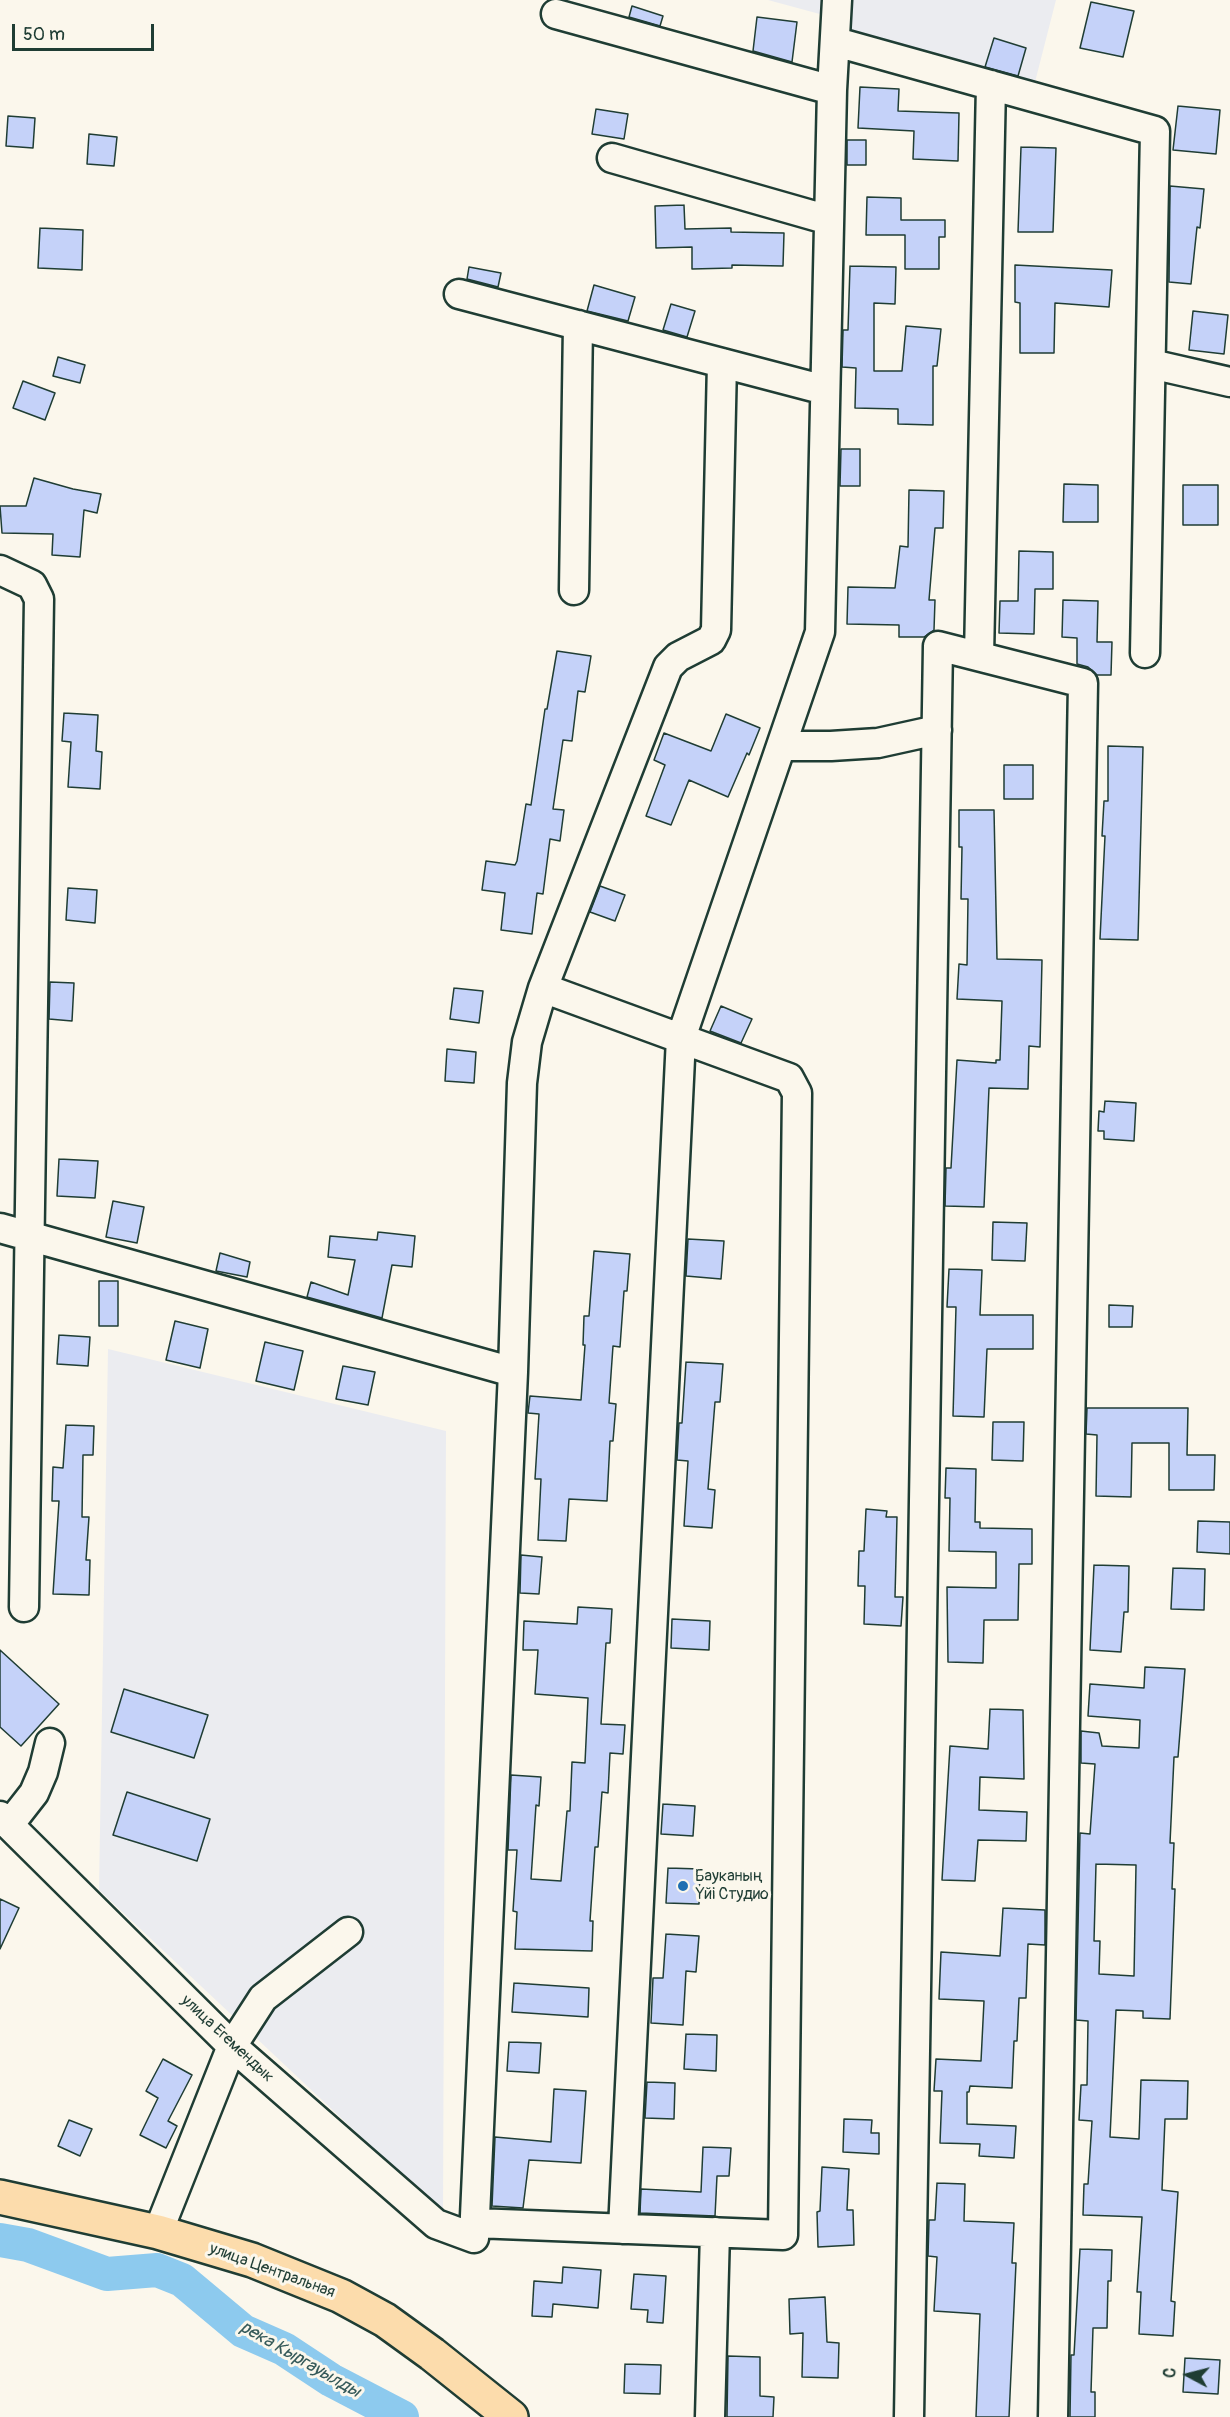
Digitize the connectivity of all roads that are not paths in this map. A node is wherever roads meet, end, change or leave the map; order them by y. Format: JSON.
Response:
{"nodes":[{"id":1,"x":837,"y":0,"type":"edge"},
{"id":2,"x":556,"y":14,"type":"dead end"},
{"id":3,"x":836,"y":42,"type":"junction"},
{"id":4,"x":991,"y":85,"type":"junction"},
{"id":5,"x":832,"y":90,"type":"junction"},
{"id":6,"x":612,"y":158,"type":"dead end"},
{"id":7,"x":829,"y":220,"type":"junction"},
{"id":8,"x":459,"y":294,"type":"dead end"},
{"id":9,"x":578,"y":325,"type":"junction"},
{"id":10,"x":722,"y":363,"type":"junction"},
{"id":11,"x":1151,"y":364,"type":"junction"},
{"id":12,"x":1230,"y":382,"type":"edge"},
{"id":13,"x":825,"y":390,"type":"junction"},
{"id":14,"x":0,"y":570,"type":"edge"},
{"id":15,"x":574,"y":590,"type":"dead end"},
{"id":16,"x":1145,"y":653,"type":"dead end"},
{"id":17,"x":979,"y":656,"type":"junction"},
{"id":18,"x":937,"y":730,"type":"junction"},
{"id":19,"x":782,"y":746,"type":"junction"},
{"id":20,"x":543,"y":988,"type":"junction"},
{"id":21,"x":681,"y":1038,"type":"junction"},
{"id":22,"x":0,"y":1228,"type":"edge"},
{"id":23,"x":30,"y":1236,"type":"junction"},
{"id":24,"x":513,"y":1372,"type":"junction"},
{"id":25,"x":24,"y":1607,"type":"dead end"},
{"id":26,"x":50,"y":1743,"type":"dead end"},
{"id":27,"x":5,"y":1820,"type":"edge"},
{"id":28,"x":348,"y":1932,"type":"dead end"},
{"id":29,"x":232,"y":2046,"type":"junction"},
{"id":30,"x":0,"y":2197,"type":"edge"},
{"id":31,"x":623,"y":2229,"type":"junction"},
{"id":32,"x":474,"y":2230,"type":"junction"},
{"id":33,"x":158,"y":2232,"type":"junction"},
{"id":34,"x":715,"y":2232,"type":"junction"},
{"id":35,"x":511,"y":2417,"type":"edge"},
{"id":36,"x":710,"y":2417,"type":"edge"},
{"id":37,"x":909,"y":2417,"type":"edge"},
{"id":38,"x":1053,"y":2417,"type":"edge"}],
"edges":[{"from":1,"to":3,"type":"street"},
{"from":2,"to":5,"type":"street"},
{"from":3,"to":4,"type":"street"},
{"from":3,"to":5,"type":"street"},
{"from":4,"to":11,"type":"street"},
{"from":4,"to":17,"type":"street"},
{"from":5,"to":7,"type":"street"},
{"from":6,"to":7,"type":"street"},
{"from":7,"to":13,"type":"street"},
{"from":8,"to":9,"type":"street"},
{"from":9,"to":10,"type":"street"},
{"from":9,"to":15,"type":"street"},
{"from":10,"to":13,"type":"street"},
{"from":10,"to":20,"type":"street"},
{"from":11,"to":12,"type":"street"},
{"from":11,"to":16,"type":"street"},
{"from":13,"to":19,"type":"street"},
{"from":14,"to":23,"type":"street"},
{"from":17,"to":18,"type":"street"},
{"from":17,"to":38,"type":"street"},
{"from":18,"to":19,"type":"street"},
{"from":18,"to":37,"type":"street"},
{"from":19,"to":21,"type":"street"},
{"from":20,"to":21,"type":"street"},
{"from":20,"to":24,"type":"street"},
{"from":21,"to":31,"type":"street"},
{"from":21,"to":34,"type":"street","name":"улица Егемендык"},
{"from":22,"to":23,"type":"street"},
{"from":23,"to":24,"type":"street"},
{"from":23,"to":25,"type":"street"},
{"from":24,"to":32,"type":"street"},
{"from":26,"to":27,"type":"street"},
{"from":27,"to":29,"type":"street","name":"улица Егемендык"},
{"from":28,"to":29,"type":"street"},
{"from":29,"to":32,"type":"street","name":"улица Егемендык"},
{"from":29,"to":33,"type":"street"},
{"from":30,"to":33,"type":"main road","name":"улица Центральная"},
{"from":31,"to":32,"type":"street","name":"улица Егемендык"},
{"from":31,"to":34,"type":"street","name":"улица Егемендык"},
{"from":33,"to":35,"type":"main road","name":"улица Центральная"},
{"from":34,"to":36,"type":"street"}]}
